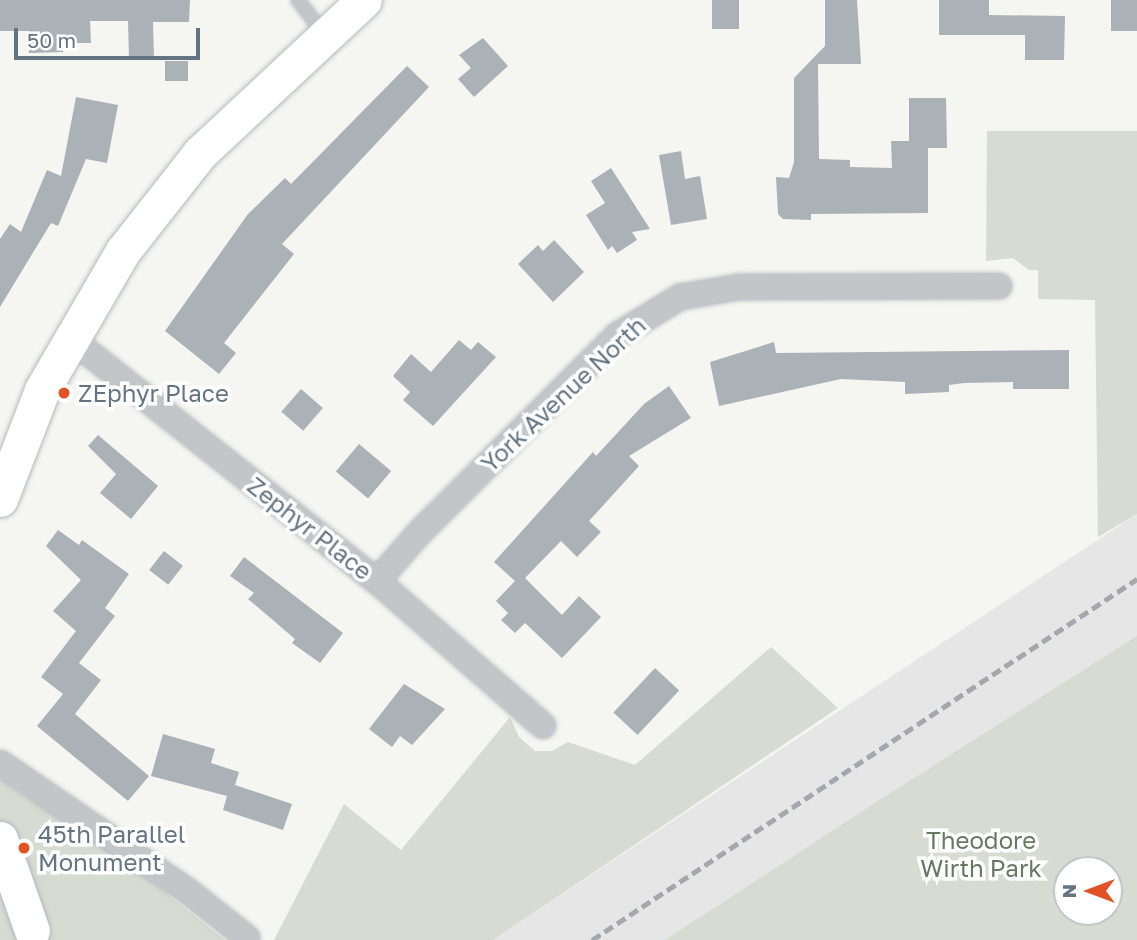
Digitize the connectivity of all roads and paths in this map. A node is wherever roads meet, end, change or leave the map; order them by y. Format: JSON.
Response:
{"nodes":[{"id":1,"x":298,"y":0,"type":"edge"},
{"id":2,"x":364,"y":0,"type":"edge"},
{"id":3,"x":325,"y":35,"type":"junction"},
{"id":4,"x":999,"y":286,"type":"dead end"},
{"id":5,"x":70,"y":338,"type":"junction"},
{"id":6,"x":0,"y":499,"type":"edge"},
{"id":7,"x":377,"y":581,"type":"junction"},
{"id":8,"x":543,"y":726,"type":"dead end"},
{"id":9,"x":0,"y":763,"type":"edge"},
{"id":10,"x":0,"y":839,"type":"edge"},
{"id":11,"x":0,"y":905,"type":"edge"},
{"id":12,"x":25,"y":931,"type":"edge"},
{"id":13,"x":247,"y":939,"type":"edge"}],
"edges":[{"from":1,"to":3,"type":"lane"},
{"from":2,"to":3,"type":"street"},
{"from":3,"to":5,"type":"street"},
{"from":4,"to":7,"type":"street","name":"York Avenue North"},
{"from":5,"to":6,"type":"street"},
{"from":5,"to":7,"type":"street","name":"Zephyr Place"},
{"from":7,"to":8,"type":"street","name":"Zephyr Place"},
{"from":9,"to":13,"type":"street"},
{"from":10,"to":12,"type":"street"},
{"from":11,"to":12,"type":"street"}]}
